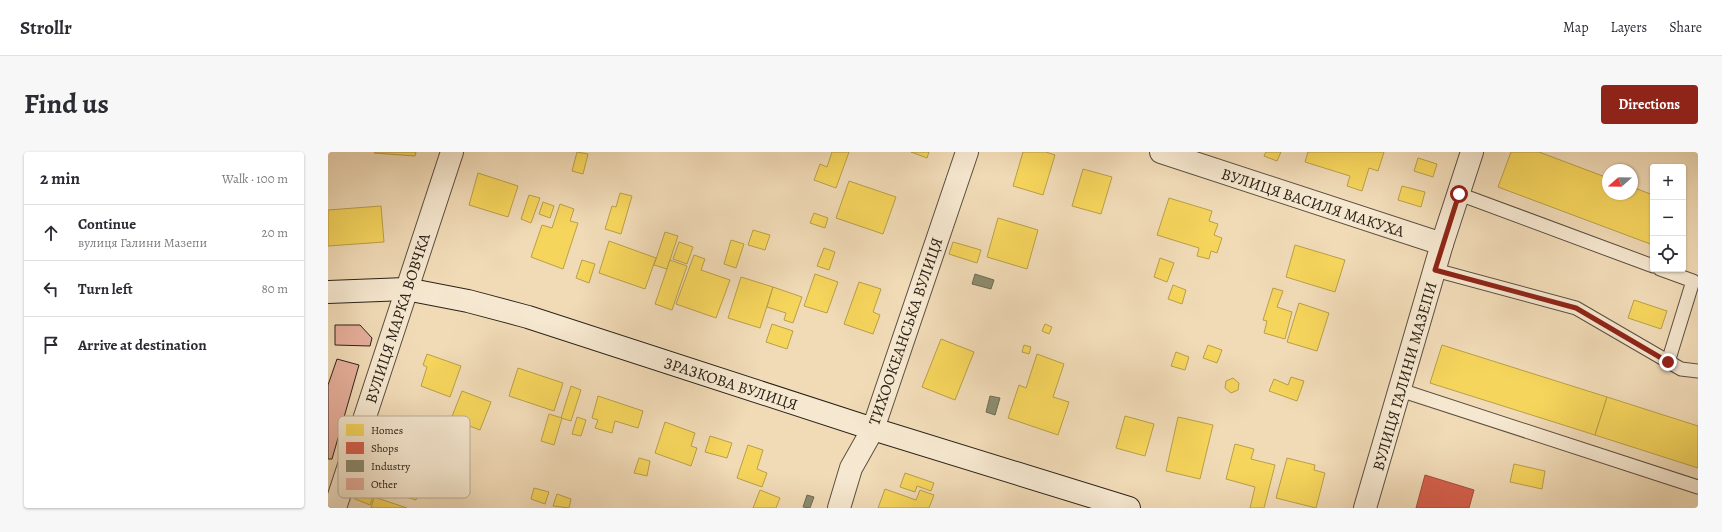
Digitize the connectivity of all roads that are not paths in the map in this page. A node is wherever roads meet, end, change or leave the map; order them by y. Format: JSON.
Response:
{"nodes":[{"id":1,"x":452,"y":152,"type":"edge"},
{"id":2,"x":967,"y":152,"type":"edge"},
{"id":3,"x":1161,"y":152,"type":"edge"},
{"id":4,"x":1472,"y":152,"type":"edge"},
{"id":5,"x":1459,"y":194,"type":"junction"},
{"id":6,"x":1442,"y":244,"type":"junction"},
{"id":7,"x":1650,"y":265,"type":"edge"},
{"id":8,"x":1435,"y":270,"type":"junction"},
{"id":9,"x":1668,"y":272,"type":"edge"},
{"id":10,"x":406,"y":289,"type":"junction"},
{"id":11,"x":328,"y":292,"type":"edge"},
{"id":12,"x":1668,"y":362,"type":"junction"},
{"id":13,"x":1698,"y":371,"type":"edge"},
{"id":14,"x":1400,"y":390,"type":"junction"},
{"id":15,"x":365,"y":416,"type":"edge"},
{"id":16,"x":873,"y":429,"type":"junction"},
{"id":17,"x":1698,"y":487,"type":"edge"},
{"id":18,"x":338,"y":498,"type":"edge"},
{"id":19,"x":335,"y":508,"type":"edge"},
{"id":20,"x":839,"y":508,"type":"edge"},
{"id":21,"x":1129,"y":508,"type":"edge"},
{"id":22,"x":1365,"y":508,"type":"edge"}],
"edges":[{"from":1,"to":10,"type":"street","name":"ВУЛИЦЯ МАРКА ВОВЧКА"},
{"from":2,"to":16,"type":"street","name":"ТИХООКЕАНСЬКА ВУЛИЦЯ"},
{"from":3,"to":6,"type":"street","name":"ВУЛИЦЯ ВАСИЛЯ МАКУХА"},
{"from":4,"to":5,"type":"street","name":"ВУЛИЦЯ ГАЛИНИ МАЗЕПИ"},
{"from":5,"to":6,"type":"street","name":"ВУЛИЦЯ ГАЛИНИ МАЗЕПИ"},
{"from":5,"to":7,"type":"lane"},
{"from":6,"to":8,"type":"street","name":"ВУЛИЦЯ ГАЛИНИ МАЗЕПИ"},
{"from":8,"to":12,"type":"lane"},
{"from":8,"to":14,"type":"street","name":"ВУЛИЦЯ ГАЛИНИ МАЗЕПИ"},
{"from":9,"to":12,"type":"lane"},
{"from":10,"to":11,"type":"street","name":"ЗРАЗКОВА ВУЛИЦЯ"},
{"from":10,"to":15,"type":"street","name":"ВУЛИЦЯ МАРКА ВОВЧКА"},
{"from":10,"to":16,"type":"street","name":"ЗРАЗКОВА ВУЛИЦЯ"},
{"from":12,"to":13,"type":"lane"},
{"from":14,"to":17,"type":"lane"},
{"from":14,"to":22,"type":"street","name":"ВУЛИЦЯ ГАЛИНИ МАЗЕПИ"},
{"from":16,"to":20,"type":"street","name":"ТИХООКЕАНСЬКА ВУЛИЦЯ"},
{"from":16,"to":21,"type":"street","name":"ЗРАЗКОВА ВУЛИЦЯ"},
{"from":18,"to":19,"type":"street","name":"ВУЛИЦЯ МАРКА ВОВЧКА"}]}
